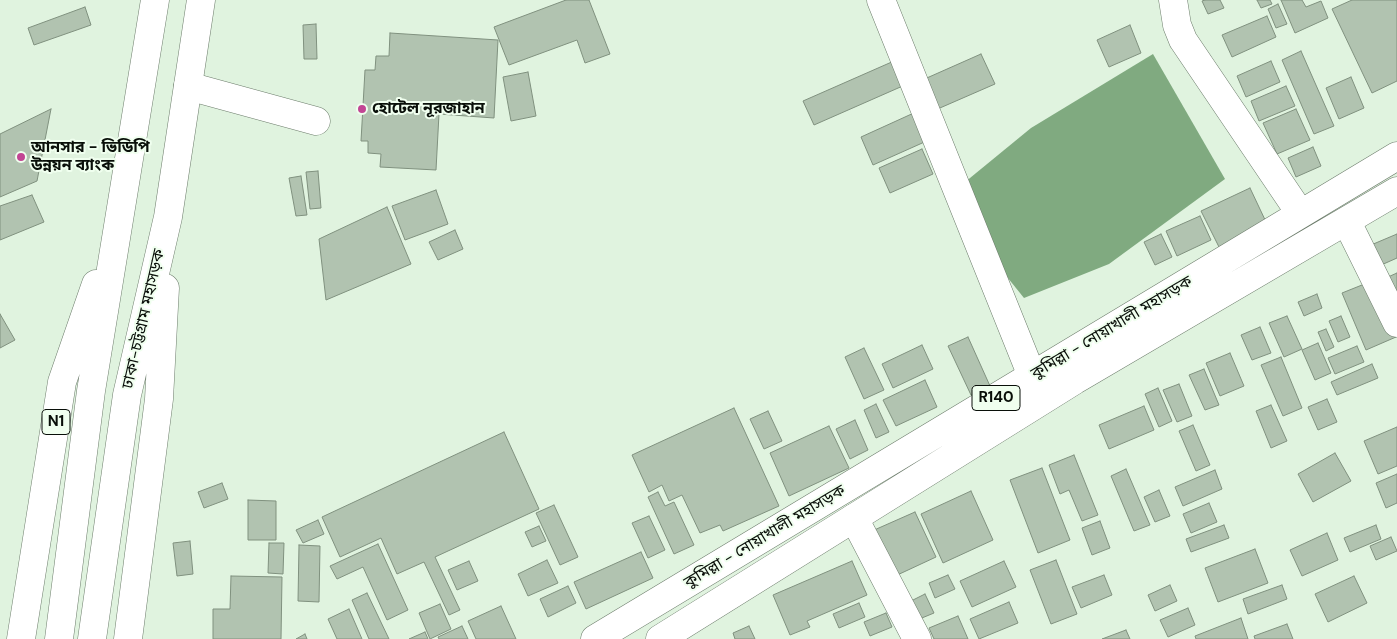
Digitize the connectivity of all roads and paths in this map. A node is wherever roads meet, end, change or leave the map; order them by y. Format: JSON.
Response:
{"nodes":[{"id":1,"x":155,"y":0,"type":"edge"},
{"id":2,"x":201,"y":0,"type":"edge"},
{"id":3,"x":881,"y":0,"type":"edge"},
{"id":4,"x":1173,"y":0,"type":"edge"},
{"id":5,"x":188,"y":86,"type":"junction"},
{"id":6,"x":316,"y":121,"type":"dead end"},
{"id":7,"x":1397,"y":156,"type":"edge"},
{"id":8,"x":1397,"y":191,"type":"edge"},
{"id":9,"x":121,"y":212,"type":"junction"},
{"id":10,"x":1300,"y":213,"type":"junction"},
{"id":11,"x":168,"y":217,"type":"junction"},
{"id":12,"x":1347,"y":222,"type":"junction"},
{"id":13,"x":1397,"y":323,"type":"edge"},
{"id":14,"x":1032,"y":376,"type":"junction"},
{"id":15,"x":854,"y":518,"type":"junction"},
{"id":16,"x":610,"y":636,"type":"edge"},
{"id":17,"x":21,"y":639,"type":"edge"},
{"id":18,"x":59,"y":639,"type":"edge"},
{"id":19,"x":92,"y":639,"type":"edge"},
{"id":20,"x":128,"y":639,"type":"edge"},
{"id":21,"x":660,"y":639,"type":"edge"},
{"id":22,"x":917,"y":639,"type":"edge"}],
"edges":[{"from":1,"to":9,"type":"main road","number":"N1"},
{"from":2,"to":5,"type":"main road","name":"ঢাকা-চট্টগ্রাম মহাসড়ক"},
{"from":3,"to":14,"type":"main road"},
{"from":4,"to":10,"type":"main road"},
{"from":5,"to":6,"type":"main road"},
{"from":5,"to":11,"type":"main road","name":"ঢাকা-চট্টগ্রাম মহাসড়ক"},
{"from":7,"to":10,"type":"main road","name":"কুমিল্লা - নোয়াখালী মহাসড়ক","number":"R140"},
{"from":8,"to":12,"type":"main road","name":"কুমিল্লা - নোয়াখালী মহাসড়ক","number":"R140"},
{"from":9,"to":17,"type":"main road","number":"N1"},
{"from":9,"to":18,"type":"main road","number":"N1"},
{"from":10,"to":14,"type":"main road","name":"কুমিল্লা - নোয়াখালী মহাসড়ক","number":"R140"},
{"from":11,"to":19,"type":"main road","name":"ঢাকা-চট্টগ্রাম মহাসড়ক"},
{"from":11,"to":20,"type":"main road"},
{"from":12,"to":13,"type":"main road"},
{"from":12,"to":15,"type":"main road","name":"কুমিল্লা - নোয়াখালী মহাসড়ক","number":"R140"},
{"from":14,"to":16,"type":"main road","name":"কুমিল্লা - নোয়াখালী মহাসড়ক","number":"R140"},
{"from":15,"to":21,"type":"main road","name":"কুমিল্লা - নোয়াখালী মহাসড়ক","number":"R140"},
{"from":15,"to":22,"type":"main road"}]}
